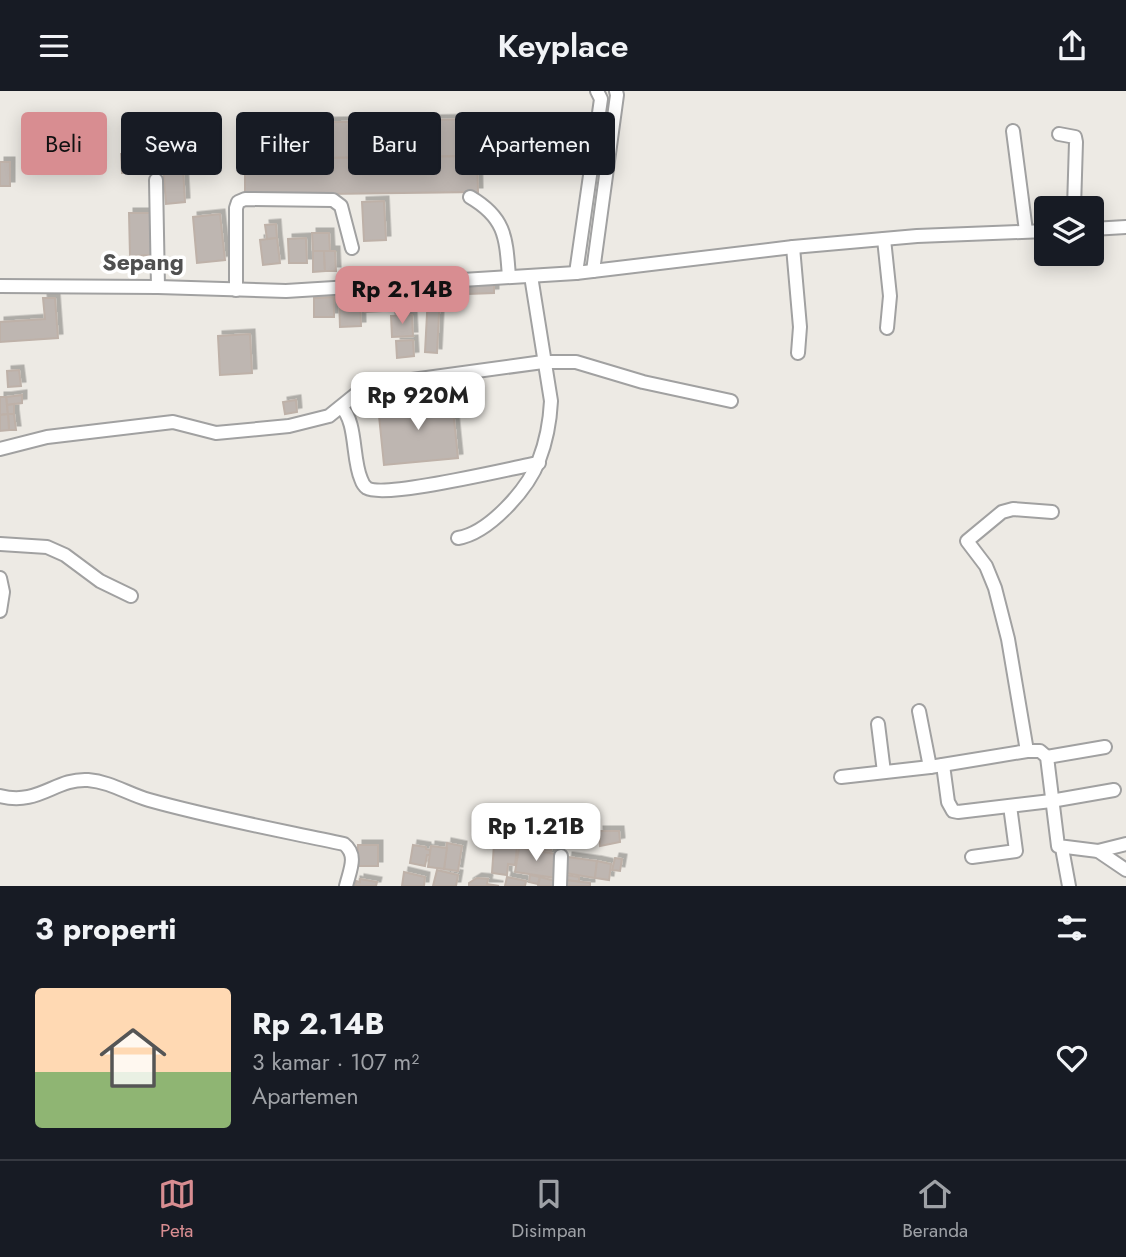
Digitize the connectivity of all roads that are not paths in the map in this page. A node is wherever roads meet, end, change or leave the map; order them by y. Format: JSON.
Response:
{"nodes":[{"id":1,"x":597,"y":91,"type":"edge"},
{"id":2,"x":616,"y":91,"type":"edge"},
{"id":3,"x":599,"y":112,"type":"edge"},
{"id":4,"x":615,"y":112,"type":"edge"},
{"id":5,"x":1013,"y":131,"type":"dead end"},
{"id":6,"x":1059,"y":134,"type":"dead end"},
{"id":7,"x":590,"y":175,"type":"edge"},
{"id":8,"x":606,"y":175,"type":"edge"},
{"id":9,"x":156,"y":180,"type":"dead end"},
{"id":10,"x":1074,"y":196,"type":"edge"},
{"id":11,"x":470,"y":197,"type":"dead end"},
{"id":12,"x":584,"y":220,"type":"junction"},
{"id":13,"x":600,"y":221,"type":"junction"},
{"id":14,"x":1126,"y":227,"type":"edge"},
{"id":15,"x":1104,"y":228,"type":"edge"},
{"id":16,"x":1026,"y":231,"type":"junction"},
{"id":17,"x":1034,"y":231,"type":"edge"},
{"id":18,"x":884,"y":239,"type":"junction"},
{"id":19,"x":793,"y":247,"type":"junction"},
{"id":20,"x":352,"y":248,"type":"dead end"},
{"id":21,"x":593,"y":271,"type":"junction"},
{"id":22,"x":576,"y":273,"type":"junction"},
{"id":23,"x":531,"y":276,"type":"junction"},
{"id":24,"x":509,"y":277,"type":"junction"},
{"id":25,"x":0,"y":286,"type":"edge"},
{"id":26,"x":158,"y":287,"type":"junction"},
{"id":27,"x":236,"y":291,"type":"junction"},
{"id":28,"x":887,"y":328,"type":"dead end"},
{"id":29,"x":797,"y":353,"type":"dead end"},
{"id":30,"x":543,"y":362,"type":"junction"},
{"id":31,"x":731,"y":401,"type":"dead end"},
{"id":32,"x":341,"y":407,"type":"junction"},
{"id":33,"x":0,"y":449,"type":"edge"},
{"id":34,"x":538,"y":463,"type":"junction"},
{"id":35,"x":1052,"y":512,"type":"dead end"},
{"id":36,"x":458,"y":538,"type":"dead end"},
{"id":37,"x":0,"y":544,"type":"edge"},
{"id":38,"x":0,"y":578,"type":"edge"},
{"id":39,"x":131,"y":596,"type":"dead end"},
{"id":40,"x":0,"y":611,"type":"edge"},
{"id":41,"x":919,"y":711,"type":"dead end"},
{"id":42,"x":878,"y":724,"type":"dead end"},
{"id":43,"x":1105,"y":747,"type":"dead end"},
{"id":44,"x":1027,"y":751,"type":"junction"},
{"id":45,"x":1047,"y":757,"type":"junction"},
{"id":46,"x":936,"y":766,"type":"junction"},
{"id":47,"x":884,"y":772,"type":"junction"},
{"id":48,"x":841,"y":777,"type":"dead end"},
{"id":49,"x":1114,"y":790,"type":"dead end"},
{"id":50,"x":0,"y":796,"type":"edge"},
{"id":51,"x":1051,"y":801,"type":"junction"},
{"id":52,"x":1010,"y":806,"type":"junction"},
{"id":53,"x":1126,"y":844,"type":"edge"},
{"id":54,"x":1062,"y":848,"type":"junction"},
{"id":55,"x":1098,"y":851,"type":"junction"},
{"id":56,"x":561,"y":856,"type":"dead end"},
{"id":57,"x":972,"y":857,"type":"dead end"},
{"id":58,"x":1126,"y":870,"type":"edge"},
{"id":59,"x":346,"y":886,"type":"edge"},
{"id":60,"x":560,"y":886,"type":"edge"},
{"id":61,"x":1069,"y":886,"type":"edge"}],
"edges":[{"from":1,"to":3,"type":"street"},
{"from":2,"to":4,"type":"street"},
{"from":5,"to":16,"type":"street"},
{"from":6,"to":10,"type":"street"},
{"from":7,"to":12,"type":"street"},
{"from":8,"to":13,"type":"street"},
{"from":9,"to":26,"type":"street"},
{"from":11,"to":24,"type":"street"},
{"from":12,"to":13,"type":"street"},
{"from":12,"to":22,"type":"street"},
{"from":13,"to":21,"type":"street"},
{"from":14,"to":15,"type":"street"},
{"from":16,"to":17,"type":"street"},
{"from":16,"to":18,"type":"street"},
{"from":18,"to":19,"type":"street"},
{"from":18,"to":28,"type":"street"},
{"from":19,"to":21,"type":"street"},
{"from":19,"to":29,"type":"street"},
{"from":20,"to":27,"type":"street"},
{"from":21,"to":22,"type":"street"},
{"from":22,"to":23,"type":"street"},
{"from":23,"to":24,"type":"street"},
{"from":23,"to":30,"type":"street"},
{"from":24,"to":27,"type":"street"},
{"from":25,"to":26,"type":"street"},
{"from":26,"to":27,"type":"street"},
{"from":30,"to":31,"type":"street"},
{"from":30,"to":32,"type":"street"},
{"from":30,"to":34,"type":"street"},
{"from":32,"to":33,"type":"street"},
{"from":32,"to":34,"type":"street"},
{"from":34,"to":36,"type":"street"},
{"from":35,"to":44,"type":"street"},
{"from":37,"to":39,"type":"street"},
{"from":38,"to":40,"type":"street"},
{"from":41,"to":46,"type":"street"},
{"from":42,"to":47,"type":"street"},
{"from":43,"to":45,"type":"street"},
{"from":44,"to":45,"type":"street"},
{"from":44,"to":46,"type":"street"},
{"from":45,"to":51,"type":"street"},
{"from":46,"to":47,"type":"street"},
{"from":46,"to":52,"type":"street"},
{"from":47,"to":48,"type":"street"},
{"from":49,"to":51,"type":"street"},
{"from":50,"to":59,"type":"street"},
{"from":51,"to":52,"type":"street"},
{"from":51,"to":54,"type":"street"},
{"from":52,"to":57,"type":"street"},
{"from":53,"to":55,"type":"street"},
{"from":54,"to":55,"type":"street"},
{"from":54,"to":61,"type":"street"},
{"from":55,"to":58,"type":"street"},
{"from":56,"to":60,"type":"street"}]}
